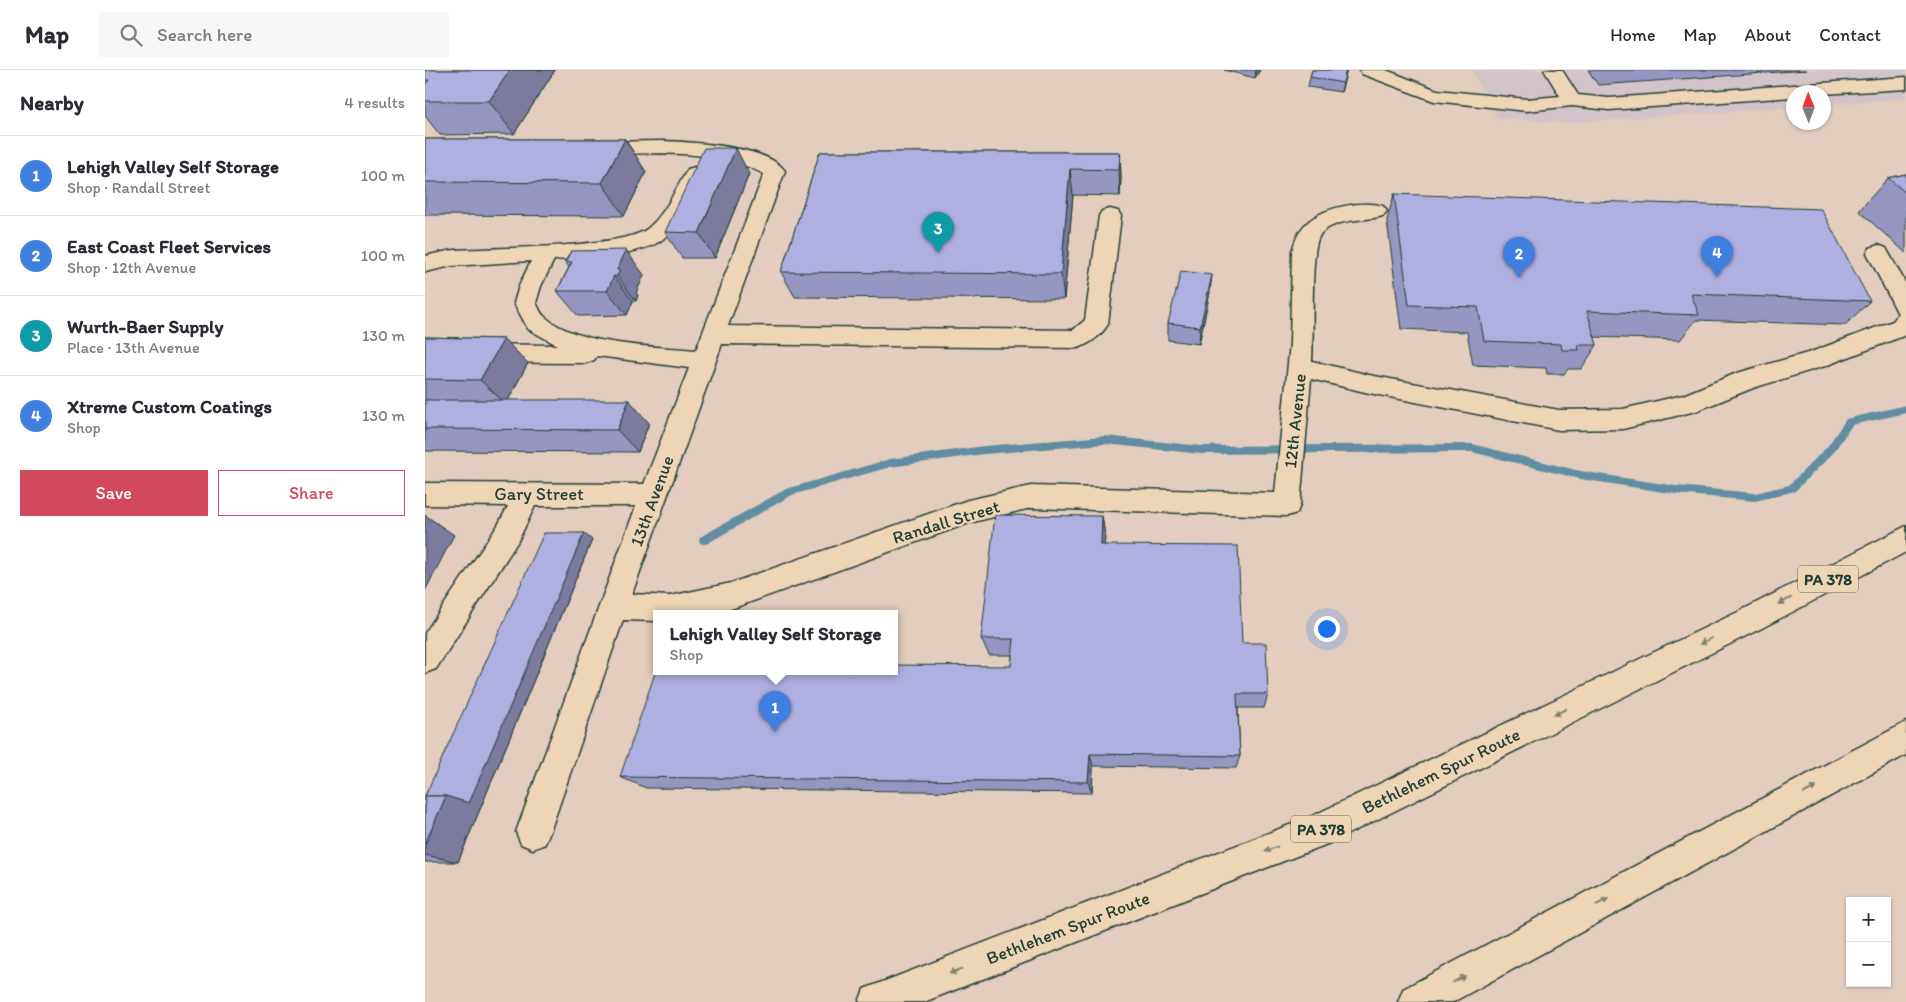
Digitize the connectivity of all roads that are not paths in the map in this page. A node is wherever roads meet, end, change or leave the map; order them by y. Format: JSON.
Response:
{"nodes":[{"id":1,"x":1369,"y":70,"type":"edge"},
{"id":2,"x":1553,"y":70,"type":"edge"},
{"id":3,"x":1906,"y":83,"type":"edge"},
{"id":4,"x":1572,"y":100,"type":"junction"},
{"id":5,"x":570,"y":148,"type":"edge"},
{"id":6,"x":708,"y":151,"type":"junction"},
{"id":7,"x":1376,"y":211,"type":"dead end"},
{"id":8,"x":1110,"y":216,"type":"dead end"},
{"id":9,"x":1878,"y":253,"type":"dead end"},
{"id":10,"x":546,"y":254,"type":"junction"},
{"id":11,"x":425,"y":264,"type":"edge"},
{"id":12,"x":1906,"y":309,"type":"edge"},
{"id":13,"x":1906,"y":320,"type":"edge"},
{"id":14,"x":713,"y":335,"type":"junction"},
{"id":15,"x":608,"y":348,"type":"junction"},
{"id":16,"x":425,"y":353,"type":"edge"},
{"id":17,"x":704,"y":360,"type":"junction"},
{"id":18,"x":1300,"y":367,"type":"junction"},
{"id":19,"x":425,"y":494,"type":"edge"},
{"id":20,"x":527,"y":494,"type":"junction"},
{"id":21,"x":653,"y":495,"type":"junction"},
{"id":22,"x":1287,"y":506,"type":"joint"},
{"id":23,"x":1906,"y":538,"type":"edge"},
{"id":24,"x":615,"y":606,"type":"junction"},
{"id":25,"x":425,"y":659,"type":"edge"},
{"id":26,"x":1906,"y":738,"type":"edge"},
{"id":27,"x":533,"y":832,"type":"dead end"},
{"id":28,"x":877,"y":1002,"type":"edge"},
{"id":29,"x":1416,"y":1002,"type":"edge"}],
"edges":[{"from":1,"to":4,"type":"main road"},
{"from":2,"to":4,"type":"main road"},
{"from":3,"to":4,"type":"main road"},
{"from":5,"to":6,"type":"main road"},
{"from":6,"to":10,"type":"main road"},
{"from":6,"to":14,"type":"main road","name":"13th Avenue"},
{"from":7,"to":18,"type":"main road","name":"12th Avenue"},
{"from":8,"to":14,"type":"main road"},
{"from":9,"to":12,"type":"main road"},
{"from":10,"to":11,"type":"main road"},
{"from":10,"to":15,"type":"main road"},
{"from":13,"to":18,"type":"main road"},
{"from":14,"to":17,"type":"main road","name":"13th Avenue"},
{"from":15,"to":16,"type":"main road"},
{"from":15,"to":17,"type":"main road"},
{"from":17,"to":21,"type":"main road","name":"13th Avenue"},
{"from":18,"to":22,"type":"main road","name":"12th Avenue"},
{"from":19,"to":20,"type":"main road","name":"Gary Street"},
{"from":20,"to":21,"type":"main road","name":"Gary Street"},
{"from":20,"to":25,"type":"main road"},
{"from":21,"to":24,"type":"main road","name":"13th Avenue"},
{"from":22,"to":24,"type":"main road","name":"Randall Street"},
{"from":23,"to":28,"type":"main road","name":"Bethlehem Spur Route","number":"PA 378","one_way":true},
{"from":24,"to":27,"type":"main road","name":"13th Avenue"},
{"from":29,"to":26,"type":"main road","one_way":true}]}
